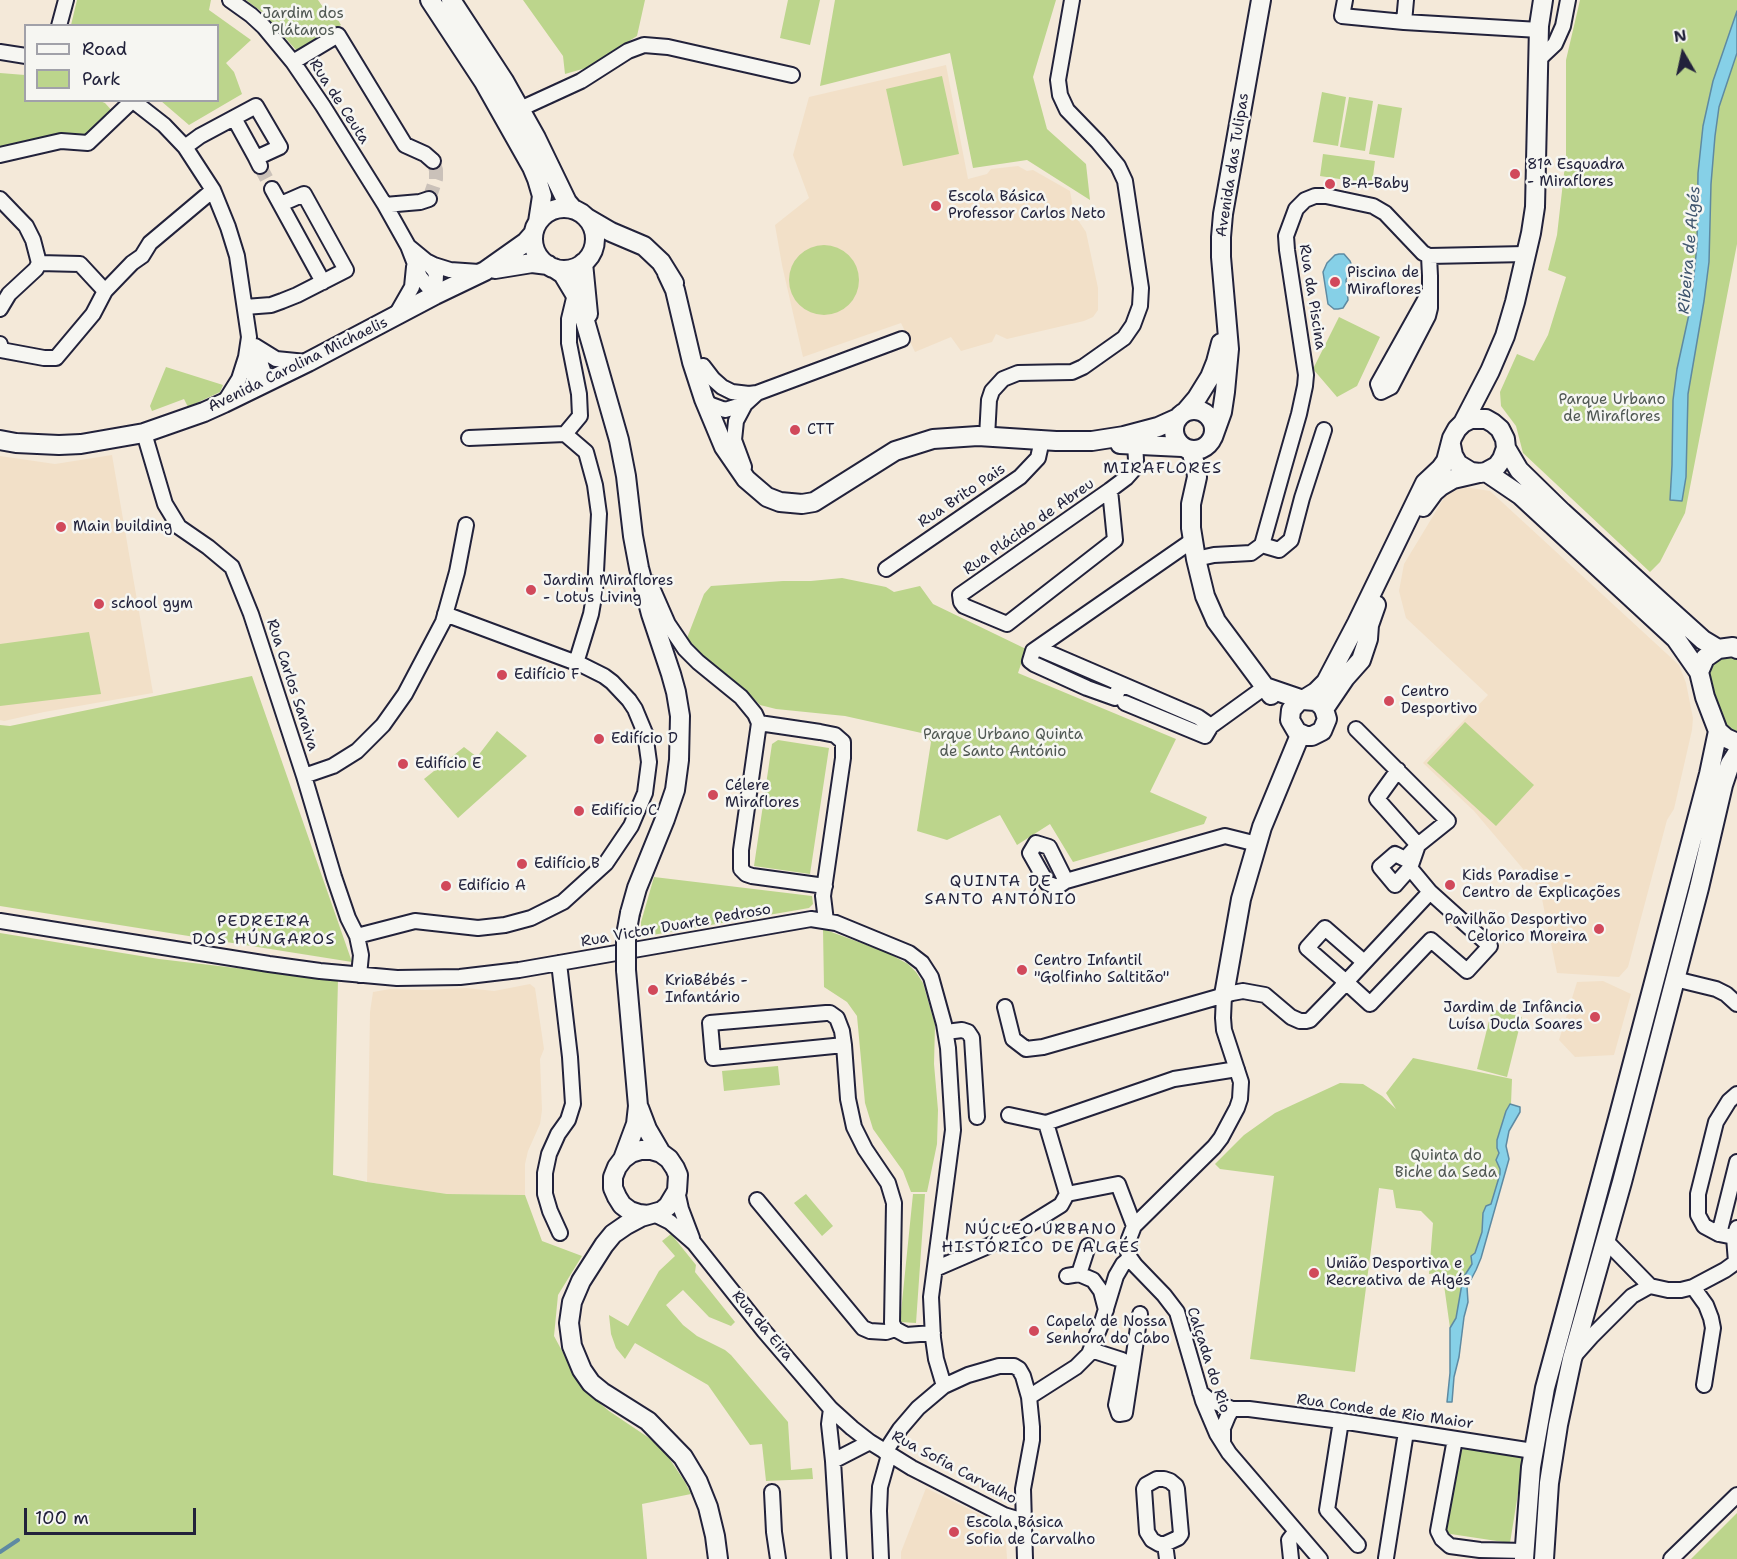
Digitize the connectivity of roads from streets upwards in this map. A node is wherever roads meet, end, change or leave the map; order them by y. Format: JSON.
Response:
{"nodes":[{"id":1,"x":66,"y":0,"type":"edge"},
{"id":2,"x":230,"y":0,"type":"edge"},
{"id":3,"x":430,"y":0,"type":"edge"},
{"id":4,"x":451,"y":0,"type":"edge"},
{"id":5,"x":1072,"y":0,"type":"edge"},
{"id":6,"x":1261,"y":0,"type":"edge"},
{"id":7,"x":1345,"y":0,"type":"edge"},
{"id":8,"x":1406,"y":0,"type":"edge"},
{"id":9,"x":1543,"y":0,"type":"edge"},
{"id":10,"x":1568,"y":0,"type":"edge"},
{"id":11,"x":1404,"y":22,"type":"junction"},
{"id":12,"x":60,"y":24,"type":"edge"},
{"id":13,"x":1539,"y":30,"type":"junction"},
{"id":14,"x":0,"y":52,"type":"edge"},
{"id":15,"x":24,"y":56,"type":"edge"},
{"id":16,"x":1537,"y":61,"type":"junction"},
{"id":17,"x":293,"y":62,"type":"junction"},
{"id":18,"x":792,"y":75,"type":"dead end"},
{"id":19,"x":131,"y":102,"type":"edge"},
{"id":20,"x":133,"y":102,"type":"edge"},
{"id":21,"x":520,"y":109,"type":"junction"},
{"id":22,"x":234,"y":118,"type":"junction"},
{"id":23,"x":184,"y":147,"type":"junction"},
{"id":24,"x":0,"y":155,"type":"edge"},
{"id":25,"x":433,"y":161,"type":"dead end"},
{"id":26,"x":272,"y":189,"type":"tunnel mouth"},
{"id":27,"x":213,"y":190,"type":"junction"},
{"id":28,"x":0,"y":199,"type":"edge"},
{"id":29,"x":429,"y":199,"type":"dead end"},
{"id":30,"x":281,"y":204,"type":"junction"},
{"id":31,"x":384,"y":205,"type":"junction"},
{"id":32,"x":580,"y":213,"type":"junction"},
{"id":33,"x":535,"y":228,"type":"junction"},
{"id":34,"x":1526,"y":254,"type":"junction"},
{"id":35,"x":415,"y":255,"type":"junction"},
{"id":36,"x":588,"y":256,"type":"junction"},
{"id":37,"x":655,"y":256,"type":"junction"},
{"id":38,"x":1429,"y":256,"type":"junction"},
{"id":39,"x":39,"y":263,"type":"junction"},
{"id":40,"x":551,"y":267,"type":"junction"},
{"id":41,"x":481,"y":273,"type":"junction"},
{"id":42,"x":668,"y":273,"type":"junction"},
{"id":43,"x":323,"y":282,"type":"junction"},
{"id":44,"x":105,"y":291,"type":"junction"},
{"id":45,"x":1430,"y":291,"type":"junction"},
{"id":46,"x":575,"y":294,"type":"junction"},
{"id":47,"x":435,"y":295,"type":"junction"},
{"id":48,"x":1224,"y":299,"type":"junction"},
{"id":49,"x":245,"y":307,"type":"junction"},
{"id":50,"x":0,"y":309,"type":"edge"},
{"id":51,"x":395,"y":317,"type":"junction"},
{"id":52,"x":590,"y":339,"type":"junction"},
{"id":53,"x":902,"y":339,"type":"dead end"},
{"id":54,"x":0,"y":344,"type":"edge"},
{"id":55,"x":250,"y":347,"type":"junction"},
{"id":56,"x":308,"y":362,"type":"junction"},
{"id":57,"x":703,"y":366,"type":"junction"},
{"id":58,"x":1490,"y":371,"type":"junction"},
{"id":59,"x":262,"y":385,"type":"junction"},
{"id":60,"x":735,"y":392,"type":"junction"},
{"id":61,"x":757,"y":393,"type":"junction"},
{"id":62,"x":224,"y":403,"type":"junction"},
{"id":63,"x":745,"y":404,"type":"junction"},
{"id":64,"x":712,"y":406,"type":"junction"},
{"id":65,"x":1182,"y":414,"type":"junction"},
{"id":66,"x":1463,"y":423,"type":"junction"},
{"id":67,"x":1493,"y":423,"type":"junction"},
{"id":68,"x":1324,"y":430,"type":"dead end"},
{"id":69,"x":144,"y":433,"type":"junction"},
{"id":70,"x":565,"y":434,"type":"junction"},
{"id":71,"x":987,"y":436,"type":"junction"},
{"id":72,"x":469,"y":438,"type":"dead end"},
{"id":73,"x":1212,"y":439,"type":"junction"},
{"id":74,"x":0,"y":440,"type":"edge"},
{"id":75,"x":1042,"y":440,"type":"junction"},
{"id":76,"x":1083,"y":441,"type":"junction"},
{"id":77,"x":1135,"y":444,"type":"junction"},
{"id":78,"x":1451,"y":445,"type":"junction"},
{"id":79,"x":1506,"y":448,"type":"junction"},
{"id":80,"x":1186,"y":449,"type":"junction"},
{"id":81,"x":1483,"y":473,"type":"junction"},
{"id":82,"x":747,"y":474,"type":"junction"},
{"id":83,"x":1110,"y":490,"type":"junction"},
{"id":84,"x":1194,"y":492,"type":"junction"},
{"id":85,"x":762,"y":493,"type":"junction"},
{"id":86,"x":466,"y":525,"type":"dead end"},
{"id":87,"x":1193,"y":540,"type":"junction"},
{"id":88,"x":1262,"y":545,"type":"junction"},
{"id":89,"x":636,"y":550,"type":"junction"},
{"id":90,"x":1196,"y":559,"type":"junction"},
{"id":91,"x":886,"y":569,"type":"dead end"},
{"id":92,"x":445,"y":614,"type":"junction"},
{"id":93,"x":1730,"y":646,"type":"edge"},
{"id":94,"x":576,"y":663,"type":"junction"},
{"id":95,"x":1699,"y":672,"type":"junction"},
{"id":96,"x":1265,"y":687,"type":"junction"},
{"id":97,"x":1303,"y":700,"type":"junction"},
{"id":98,"x":1125,"y":703,"type":"dead end"},
{"id":99,"x":1324,"y":709,"type":"junction"},
{"id":100,"x":759,"y":723,"type":"junction"},
{"id":101,"x":1212,"y":726,"type":"junction"},
{"id":102,"x":1356,"y":729,"type":"dead end"},
{"id":103,"x":1301,"y":730,"type":"junction"},
{"id":104,"x":1718,"y":731,"type":"junction"},
{"id":105,"x":1737,"y":742,"type":"edge"},
{"id":106,"x":1737,"y":753,"type":"edge"},
{"id":107,"x":1398,"y":770,"type":"junction"},
{"id":108,"x":304,"y":776,"type":"junction"},
{"id":109,"x":1257,"y":844,"type":"junction"},
{"id":110,"x":1418,"y":845,"type":"junction"},
{"id":111,"x":1410,"y":868,"type":"junction"},
{"id":112,"x":1066,"y":881,"type":"dead end"},
{"id":113,"x":1679,"y":882,"type":"junction"},
{"id":114,"x":825,"y":886,"type":"junction"},
{"id":115,"x":1699,"y":888,"type":"junction"},
{"id":116,"x":1430,"y":892,"type":"junction"},
{"id":117,"x":1238,"y":914,"type":"junction"},
{"id":118,"x":1670,"y":919,"type":"junction"},
{"id":119,"x":0,"y":921,"type":"edge"},
{"id":120,"x":826,"y":921,"type":"junction"},
{"id":121,"x":1689,"y":925,"type":"junction"},
{"id":122,"x":357,"y":936,"type":"junction"},
{"id":123,"x":1364,"y":962,"type":"junction"},
{"id":124,"x":559,"y":963,"type":"junction"},
{"id":125,"x":358,"y":975,"type":"junction"},
{"id":126,"x":1675,"y":979,"type":"junction"},
{"id":127,"x":1346,"y":982,"type":"junction"},
{"id":128,"x":1224,"y":995,"type":"junction"},
{"id":129,"x":1737,"y":1004,"type":"edge"},
{"id":130,"x":1005,"y":1007,"type":"dead end"},
{"id":131,"x":946,"y":1032,"type":"junction"},
{"id":132,"x":844,"y":1046,"type":"junction"},
{"id":133,"x":1237,"y":1069,"type":"junction"},
{"id":134,"x":1737,"y":1094,"type":"edge"},
{"id":135,"x":638,"y":1106,"type":"junction"},
{"id":136,"x":1009,"y":1115,"type":"dead end"},
{"id":137,"x":977,"y":1118,"type":"dead end"},
{"id":138,"x":1046,"y":1124,"type":"junction"},
{"id":139,"x":661,"y":1153,"type":"junction"},
{"id":140,"x":623,"y":1159,"type":"junction"},
{"id":141,"x":1737,"y":1162,"type":"edge"},
{"id":142,"x":677,"y":1191,"type":"junction"},
{"id":143,"x":1067,"y":1194,"type":"junction"},
{"id":144,"x":617,"y":1197,"type":"junction"},
{"id":145,"x":757,"y":1200,"type":"dead end"},
{"id":146,"x":651,"y":1214,"type":"junction"},
{"id":147,"x":1134,"y":1226,"type":"junction"},
{"id":148,"x":1736,"y":1232,"type":"edge"},
{"id":149,"x":560,"y":1233,"type":"dead end"},
{"id":150,"x":1719,"y":1234,"type":"junction"},
{"id":151,"x":1606,"y":1240,"type":"junction"},
{"id":152,"x":694,"y":1243,"type":"junction"},
{"id":153,"x":604,"y":1245,"type":"junction"},
{"id":154,"x":1088,"y":1246,"type":"dead end"},
{"id":155,"x":1130,"y":1258,"type":"junction"},
{"id":156,"x":1737,"y":1262,"type":"edge"},
{"id":157,"x":935,"y":1269,"type":"junction"},
{"id":158,"x":1650,"y":1286,"type":"junction"},
{"id":159,"x":1693,"y":1287,"type":"junction"},
{"id":160,"x":1106,"y":1310,"type":"junction"},
{"id":161,"x":1140,"y":1314,"type":"dead end"},
{"id":162,"x":895,"y":1329,"type":"junction"},
{"id":163,"x":933,"y":1333,"type":"junction"},
{"id":164,"x":1091,"y":1350,"type":"junction"},
{"id":165,"x":1572,"y":1359,"type":"junction"},
{"id":166,"x":1704,"y":1385,"type":"dead end"},
{"id":167,"x":944,"y":1386,"type":"junction"},
{"id":168,"x":1200,"y":1392,"type":"junction"},
{"id":169,"x":1029,"y":1397,"type":"junction"},
{"id":170,"x":831,"y":1409,"type":"junction"},
{"id":171,"x":1232,"y":1409,"type":"junction"},
{"id":172,"x":1341,"y":1421,"type":"junction"},
{"id":173,"x":1406,"y":1432,"type":"junction"},
{"id":174,"x":1455,"y":1439,"type":"junction"},
{"id":175,"x":870,"y":1442,"type":"junction"},
{"id":176,"x":1223,"y":1443,"type":"junction"},
{"id":177,"x":1533,"y":1451,"type":"junction"},
{"id":178,"x":887,"y":1453,"type":"junction"},
{"id":179,"x":833,"y":1461,"type":"junction"},
{"id":180,"x":772,"y":1492,"type":"dead end"},
{"id":181,"x":1737,"y":1495,"type":"edge"},
{"id":182,"x":1024,"y":1521,"type":"junction"},
{"id":183,"x":1296,"y":1531,"type":"junction"},
{"id":184,"x":1165,"y":1544,"type":"junction"},
{"id":185,"x":1358,"y":1545,"type":"dead end"},
{"id":186,"x":1449,"y":1552,"type":"edge"},
{"id":187,"x":1480,"y":1555,"type":"edge"},
{"id":188,"x":1525,"y":1555,"type":"edge"},
{"id":189,"x":1386,"y":1558,"type":"edge"},
{"id":190,"x":718,"y":1559,"type":"edge"},
{"id":191,"x":778,"y":1559,"type":"edge"},
{"id":192,"x":838,"y":1559,"type":"edge"},
{"id":193,"x":881,"y":1559,"type":"edge"},
{"id":194,"x":1026,"y":1559,"type":"edge"},
{"id":195,"x":1167,"y":1559,"type":"edge"},
{"id":196,"x":1291,"y":1559,"type":"edge"},
{"id":197,"x":1320,"y":1559,"type":"edge"},
{"id":198,"x":1545,"y":1559,"type":"edge"},
{"id":199,"x":1671,"y":1559,"type":"edge"}],
"edges":[{"from":1,"to":12,"type":"street"},
{"from":2,"to":17,"type":"street","name":"Rua de Ceuta"},
{"from":3,"to":33,"type":"street"},
{"from":4,"to":21,"type":"street"},
{"from":5,"to":71,"type":"street"},
{"from":6,"to":48,"type":"street","name":"Avenida das Tulipas"},
{"from":7,"to":11,"type":"street"},
{"from":8,"to":11,"type":"street"},
{"from":9,"to":13,"type":"street"},
{"from":10,"to":16,"type":"street"},
{"from":11,"to":13,"type":"street"},
{"from":13,"to":16,"type":"street"},
{"from":14,"to":15,"type":"street"},
{"from":16,"to":34,"type":"street"},
{"from":17,"to":25,"type":"street"},
{"from":17,"to":31,"type":"street","name":"Rua de Ceuta"},
{"from":18,"to":21,"type":"street"},
{"from":19,"to":24,"type":"street"},
{"from":20,"to":23,"type":"street"},
{"from":21,"to":32,"type":"street"},
{"from":22,"to":22,"type":"street"},
{"from":22,"to":23,"type":"street"},
{"from":23,"to":27,"type":"street"},
{"from":26,"to":30,"type":"street"},
{"from":27,"to":44,"type":"street"},
{"from":27,"to":49,"type":"street"},
{"from":28,"to":39,"type":"street"},
{"from":29,"to":31,"type":"street"},
{"from":30,"to":43,"type":"street"},
{"from":30,"to":43,"type":"street"},
{"from":31,"to":35,"type":"street","name":"Rua de Ceuta"},
{"from":32,"to":33,"type":"street"},
{"from":32,"to":36,"type":"street"},
{"from":32,"to":37,"type":"street"},
{"from":33,"to":40,"type":"street"},
{"from":33,"to":41,"type":"street","name":"Avenida Carolina Michaelis"},
{"from":34,"to":38,"type":"street"},
{"from":34,"to":58,"type":"street"},
{"from":35,"to":41,"type":"street"},
{"from":35,"to":47,"type":"street","name":"Rua de Ceuta"},
{"from":35,"to":51,"type":"street"},
{"from":36,"to":37,"type":"street"},
{"from":36,"to":40,"type":"street"},
{"from":36,"to":52,"type":"street"},
{"from":37,"to":42,"type":"street"},
{"from":38,"to":45,"type":"street"},
{"from":38,"to":88,"type":"street","name":"Rua da Piscina"},
{"from":39,"to":44,"type":"street"},
{"from":39,"to":50,"type":"street"},
{"from":40,"to":41,"type":"street","name":"Avenida Carolina Michaelis"},
{"from":40,"to":46,"type":"street"},
{"from":41,"to":47,"type":"street","name":"Avenida Carolina Michaelis"},
{"from":42,"to":57,"type":"street"},
{"from":42,"to":64,"type":"street"},
{"from":43,"to":49,"type":"street"},
{"from":44,"to":54,"type":"street"},
{"from":45,"to":45,"type":"street"},
{"from":46,"to":52,"type":"street"},
{"from":46,"to":70,"type":"street"},
{"from":47,"to":51,"type":"street","name":"Avenida Carolina Michaelis"},
{"from":48,"to":65,"type":"street"},
{"from":48,"to":73,"type":"street","name":"Avenida das Tulipas"},
{"from":49,"to":55,"type":"street"},
{"from":51,"to":56,"type":"street","name":"Avenida Carolina Michaelis"},
{"from":52,"to":89,"type":"street"},
{"from":53,"to":61,"type":"street"},
{"from":55,"to":56,"type":"street"},
{"from":55,"to":59,"type":"street"},
{"from":55,"to":62,"type":"street"},
{"from":56,"to":59,"type":"street","name":"Avenida Carolina Michaelis"},
{"from":57,"to":60,"type":"street"},
{"from":57,"to":64,"type":"street"},
{"from":58,"to":66,"type":"street"},
{"from":58,"to":67,"type":"street"},
{"from":59,"to":62,"type":"street","name":"Avenida Carolina Michaelis"},
{"from":60,"to":61,"type":"street"},
{"from":60,"to":64,"type":"street"},
{"from":61,"to":63,"type":"street"},
{"from":62,"to":69,"type":"street","name":"Avenida Carolina Michaelis"},
{"from":63,"to":64,"type":"street"},
{"from":63,"to":82,"type":"street"},
{"from":64,"to":82,"type":"street"},
{"from":64,"to":85,"type":"street"},
{"from":65,"to":73,"type":"street"},
{"from":65,"to":76,"type":"street"},
{"from":65,"to":80,"type":"street"},
{"from":66,"to":67,"type":"street"},
{"from":66,"to":78,"type":"street"},
{"from":67,"to":79,"type":"street"},
{"from":68,"to":88,"type":"street"},
{"from":69,"to":74,"type":"street","name":"Avenida Carolina Michaelis"},
{"from":69,"to":108,"type":"street","name":"Rua Carlos Saraiva"},
{"from":70,"to":72,"type":"street"},
{"from":70,"to":94,"type":"street"},
{"from":71,"to":75,"type":"street"},
{"from":71,"to":85,"type":"street"},
{"from":73,"to":80,"type":"street"},
{"from":73,"to":84,"type":"street","name":"Avenida das Tulipas"},
{"from":75,"to":76,"type":"street"},
{"from":75,"to":91,"type":"street","name":"Rua Brito Pais"},
{"from":76,"to":77,"type":"street"},
{"from":77,"to":80,"type":"street"},
{"from":77,"to":83,"type":"street","name":"Rua Plácido de Abreu"},
{"from":78,"to":81,"type":"street"},
{"from":78,"to":97,"type":"street"},
{"from":79,"to":81,"type":"street"},
{"from":79,"to":93,"type":"street"},
{"from":80,"to":84,"type":"street","name":"Avenida das Tulipas"},
{"from":81,"to":95,"type":"street"},
{"from":81,"to":99,"type":"street"},
{"from":82,"to":85,"type":"street"},
{"from":83,"to":83,"type":"street","name":"Rua Plácido de Abreu"},
{"from":84,"to":87,"type":"street","name":"Avenida das Tulipas"},
{"from":86,"to":92,"type":"street"},
{"from":87,"to":90,"type":"street","name":"Avenida das Tulipas"},
{"from":87,"to":101,"type":"street"},
{"from":88,"to":90,"type":"street"},
{"from":89,"to":100,"type":"street"},
{"from":89,"to":135,"type":"street","bridge":true},
{"from":90,"to":96,"type":"street","name":"Avenida das Tulipas"},
{"from":92,"to":94,"type":"street"},
{"from":92,"to":108,"type":"street"},
{"from":93,"to":95,"type":"street"},
{"from":94,"to":122,"type":"street"},
{"from":95,"to":104,"type":"street"},
{"from":96,"to":97,"type":"street"},
{"from":96,"to":101,"type":"street"},
{"from":96,"to":103,"type":"street","name":"Avenida das Tulipas"},
{"from":97,"to":99,"type":"street"},
{"from":97,"to":103,"type":"street"},
{"from":98,"to":101,"type":"street"},
{"from":99,"to":103,"type":"street"},
{"from":100,"to":114,"type":"street"},
{"from":100,"to":114,"type":"street"},
{"from":102,"to":107,"type":"street"},
{"from":103,"to":109,"type":"street"},
{"from":103,"to":117,"type":"street"},
{"from":104,"to":105,"type":"street"},
{"from":104,"to":113,"type":"street"},
{"from":106,"to":115,"type":"street"},
{"from":107,"to":110,"type":"street"},
{"from":107,"to":110,"type":"street"},
{"from":108,"to":122,"type":"street","name":"Rua Carlos Saraiva"},
{"from":109,"to":112,"type":"street"},
{"from":109,"to":117,"type":"street"},
{"from":110,"to":111,"type":"street"},
{"from":110,"to":111,"type":"street"},
{"from":111,"to":116,"type":"street"},
{"from":113,"to":115,"type":"street"},
{"from":113,"to":118,"type":"street"},
{"from":114,"to":120,"type":"street"},
{"from":115,"to":121,"type":"street"},
{"from":116,"to":123,"type":"street"},
{"from":116,"to":127,"type":"street"},
{"from":117,"to":128,"type":"street"},
{"from":118,"to":121,"type":"street"},
{"from":118,"to":177,"type":"street"},
{"from":119,"to":125,"type":"street","name":"Rua Victor Duarte Pedroso"},
{"from":120,"to":124,"type":"street","name":"Rua Victor Duarte Pedroso"},
{"from":120,"to":131,"type":"street","name":"Rua Victor Duarte Pedroso"},
{"from":121,"to":126,"type":"street"},
{"from":122,"to":125,"type":"street","name":"Rua Carlos Saraiva"},
{"from":123,"to":127,"type":"street"},
{"from":123,"to":127,"type":"street"},
{"from":124,"to":125,"type":"street","name":"Rua Victor Duarte Pedroso"},
{"from":124,"to":149,"type":"street"},
{"from":126,"to":129,"type":"street"},
{"from":126,"to":151,"type":"street"},
{"from":127,"to":128,"type":"street"},
{"from":128,"to":130,"type":"street"},
{"from":128,"to":133,"type":"street"},
{"from":131,"to":137,"type":"street"},
{"from":131,"to":157,"type":"street","name":"Rua Victor Duarte Pedroso"},
{"from":132,"to":132,"type":"street"},
{"from":132,"to":162,"type":"street"},
{"from":133,"to":138,"type":"street"},
{"from":133,"to":147,"type":"street"},
{"from":134,"to":150,"type":"street"},
{"from":135,"to":139,"type":"street","name":"Rua da Eira"},
{"from":135,"to":140,"type":"street"},
{"from":136,"to":138,"type":"street"},
{"from":138,"to":143,"type":"street"},
{"from":139,"to":140,"type":"street"},
{"from":139,"to":142,"type":"street","name":"Rua da Eira"},
{"from":140,"to":144,"type":"street"},
{"from":141,"to":150,"type":"street"},
{"from":142,"to":146,"type":"street"},
{"from":142,"to":152,"type":"street","name":"Rua da Eira"},
{"from":143,"to":147,"type":"street"},
{"from":143,"to":157,"type":"street"},
{"from":144,"to":146,"type":"street","name":"Rua da Eira"},
{"from":144,"to":153,"type":"street"},
{"from":145,"to":162,"type":"street"},
{"from":146,"to":152,"type":"street","name":"Rua da Eira"},
{"from":146,"to":153,"type":"street"},
{"from":147,"to":155,"type":"street"},
{"from":148,"to":150,"type":"street"},
{"from":148,"to":156,"type":"street"},
{"from":151,"to":158,"type":"street"},
{"from":151,"to":165,"type":"street"},
{"from":152,"to":170,"type":"street","name":"Rua da Eira"},
{"from":153,"to":190,"type":"street"},
{"from":154,"to":160,"type":"street"},
{"from":155,"to":160,"type":"street"},
{"from":155,"to":168,"type":"street","name":"Calçada do Rio"},
{"from":156,"to":159,"type":"street"},
{"from":157,"to":163,"type":"street","name":"Rua Victor Duarte Pedroso"},
{"from":158,"to":159,"type":"street"},
{"from":158,"to":165,"type":"street"},
{"from":159,"to":166,"type":"street"},
{"from":160,"to":164,"type":"street"},
{"from":161,"to":164,"type":"street"},
{"from":162,"to":163,"type":"street"},
{"from":163,"to":167,"type":"street","name":"Rua Victor Duarte Pedroso"},
{"from":164,"to":169,"type":"street"},
{"from":165,"to":198,"type":"street"},
{"from":167,"to":169,"type":"street"},
{"from":167,"to":178,"type":"street"},
{"from":168,"to":171,"type":"street"},
{"from":168,"to":176,"type":"street","name":"Calçada do Rio"},
{"from":169,"to":182,"type":"street"},
{"from":170,"to":175,"type":"street","name":"Rua Sofia Carvalho"},
{"from":170,"to":179,"type":"street"},
{"from":171,"to":172,"type":"street","name":"Rua Conde de Rio Maior"},
{"from":171,"to":176,"type":"street"},
{"from":172,"to":173,"type":"street","name":"Rua Conde de Rio Maior"},
{"from":172,"to":185,"type":"street"},
{"from":173,"to":174,"type":"street","name":"Rua Conde de Rio Maior"},
{"from":173,"to":189,"type":"street"},
{"from":174,"to":177,"type":"street","name":"Rua Conde de Rio Maior"},
{"from":174,"to":186,"type":"street"},
{"from":175,"to":178,"type":"street","name":"Rua Sofia Carvalho"},
{"from":175,"to":179,"type":"street","name":"Rua Sofia Carvalho"},
{"from":176,"to":183,"type":"street","name":"Calçada do Rio"},
{"from":177,"to":188,"type":"street"},
{"from":178,"to":182,"type":"street","name":"Rua Sofia Carvalho"},
{"from":178,"to":193,"type":"street"},
{"from":179,"to":192,"type":"street"},
{"from":180,"to":191,"type":"street"},
{"from":181,"to":199,"type":"street"},
{"from":182,"to":194,"type":"street"},
{"from":183,"to":196,"type":"street"},
{"from":183,"to":197,"type":"street","name":"Calçada do Rio"},
{"from":184,"to":184,"type":"street"},
{"from":184,"to":195,"type":"street"},
{"from":186,"to":187,"type":"street"},
{"from":187,"to":188,"type":"street"}]}
